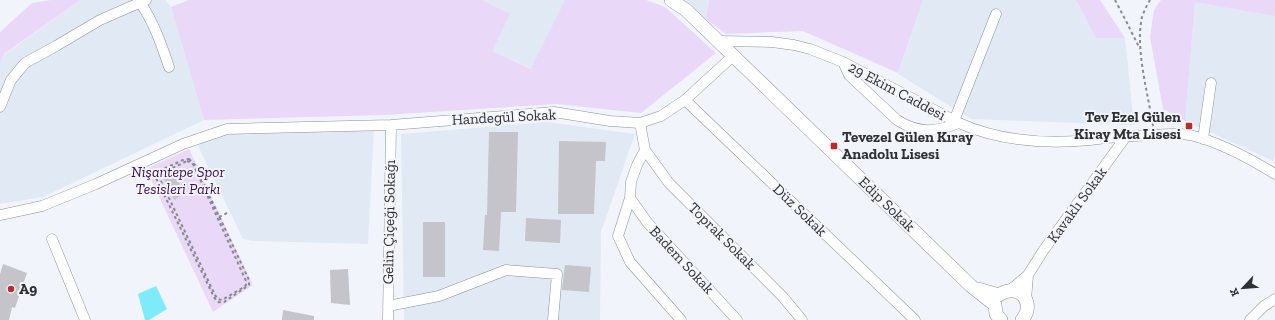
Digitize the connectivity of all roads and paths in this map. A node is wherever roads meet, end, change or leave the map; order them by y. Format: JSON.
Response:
{"nodes":[{"id":1,"x":671,"y":0,"type":"edge"},
{"id":2,"x":1115,"y":0,"type":"edge"},
{"id":3,"x":1150,"y":0,"type":"edge"},
{"id":4,"x":143,"y":1,"type":"edge"},
{"id":5,"x":996,"y":14,"type":"dead end"},
{"id":6,"x":718,"y":40,"type":"junction"},
{"id":7,"x":1140,"y":51,"type":"junction"},
{"id":8,"x":733,"y":56,"type":"junction"},
{"id":9,"x":843,"y":62,"type":"junction"},
{"id":10,"x":169,"y":67,"type":"dead end"},
{"id":11,"x":1211,"y":83,"type":"dead end"},
{"id":12,"x":685,"y":100,"type":"junction"},
{"id":13,"x":0,"y":107,"type":"edge"},
{"id":14,"x":957,"y":122,"type":"junction"},
{"id":15,"x":640,"y":123,"type":"junction"},
{"id":16,"x":391,"y":125,"type":"junction"},
{"id":17,"x":1127,"y":135,"type":"junction"},
{"id":18,"x":1154,"y":135,"type":"junction"},
{"id":19,"x":1203,"y":139,"type":"junction"},
{"id":20,"x":645,"y":150,"type":"junction"},
{"id":21,"x":1275,"y":174,"type":"edge"},
{"id":22,"x":630,"y":198,"type":"junction"},
{"id":23,"x":227,"y":213,"type":"dead end"},
{"id":24,"x":0,"y":215,"type":"edge"},
{"id":25,"x":219,"y":217,"type":"junction"},
{"id":26,"x":52,"y":239,"type":"dead end"},
{"id":27,"x":1028,"y":274,"type":"junction"},
{"id":28,"x":1275,"y":299,"type":"edge"},
{"id":29,"x":1026,"y":300,"type":"junction"},
{"id":30,"x":388,"y":306,"type":"junction"},
{"id":31,"x":998,"y":307,"type":"edge"},
{"id":32,"x":1025,"y":319,"type":"edge"},
{"id":33,"x":85,"y":320,"type":"edge"},
{"id":34,"x":388,"y":320,"type":"edge"},
{"id":35,"x":553,"y":320,"type":"edge"},
{"id":36,"x":681,"y":320,"type":"edge"},
{"id":37,"x":737,"y":320,"type":"edge"},
{"id":38,"x":802,"y":320,"type":"edge"},
{"id":39,"x":915,"y":320,"type":"edge"},
{"id":40,"x":1250,"y":320,"type":"edge"}],
"edges":[{"from":1,"to":6,"type":"main road","name":"Edip Sokak"},
{"from":2,"to":7,"type":"path"},
{"from":3,"to":7,"type":"path"},
{"from":4,"to":10,"type":"street"},
{"from":4,"to":13,"type":"street"},
{"from":5,"to":14,"type":"street"},
{"from":6,"to":8,"type":"main road","name":"Edip Sokak"},
{"from":6,"to":9,"type":"street","name":"29 Ekim Caddesi"},
{"from":7,"to":18,"type":"path"},
{"from":8,"to":12,"type":"street","name":"Handegül Sokak"},
{"from":8,"to":31,"type":"main road","name":"Edip Sokak"},
{"from":9,"to":14,"type":"street","name":"29 Ekim Caddesi"},
{"from":9,"to":14,"type":"street"},
{"from":11,"to":19,"type":"street"},
{"from":12,"to":15,"type":"street","name":"Handegül Sokak"},
{"from":12,"to":39,"type":"street","name":"Düz Sokak"},
{"from":14,"to":17,"type":"street","name":"29 Ekim Caddesi"},
{"from":15,"to":16,"type":"street","name":"Handegül Sokak"},
{"from":15,"to":20,"type":"street"},
{"from":16,"to":24,"type":"street","name":"Handegül Sokak"},
{"from":16,"to":30,"type":"street","name":"Gelin Çiçeği Sokağı"},
{"from":17,"to":18,"type":"street","name":"29 Ekim Caddesi"},
{"from":17,"to":27,"type":"street","name":"Kavaklı Sokak"},
{"from":18,"to":19,"type":"street","name":"29 Ekim Caddesi"},
{"from":19,"to":21,"type":"street","name":"29 Ekim Caddesi"},
{"from":20,"to":22,"type":"street"},
{"from":20,"to":38,"type":"street","name":"Toprak Sokak"},
{"from":22,"to":36,"type":"street"},
{"from":22,"to":37,"type":"street","name":"Badem Sokak"},
{"from":23,"to":25,"type":"path"},
{"from":25,"to":25,"type":"path"},
{"from":26,"to":33,"type":"street"},
{"from":27,"to":29,"type":"street"},
{"from":27,"to":31,"type":"street"},
{"from":28,"to":40,"type":"street"},
{"from":29,"to":31,"type":"main road","name":"Edip Sokak"},
{"from":29,"to":32,"type":"main road"},
{"from":30,"to":34,"type":"street","name":"Gelin Çiçeği Sokağı"},
{"from":30,"to":35,"type":"street"}]}
